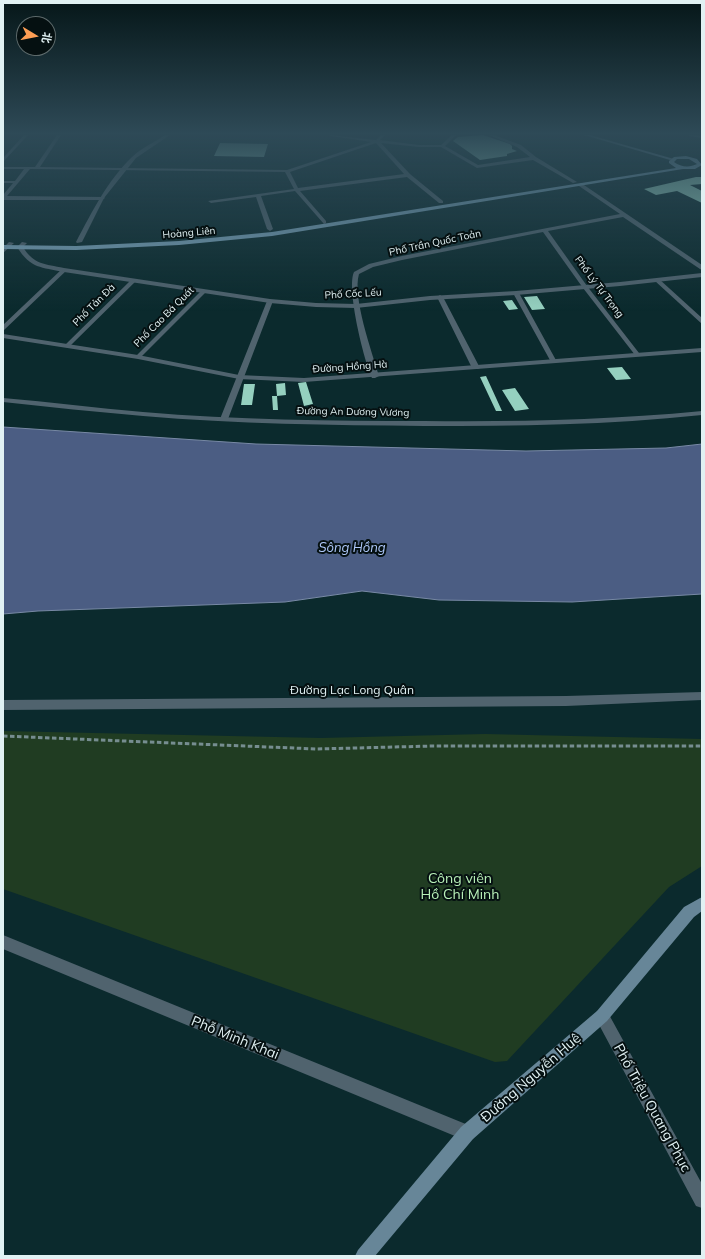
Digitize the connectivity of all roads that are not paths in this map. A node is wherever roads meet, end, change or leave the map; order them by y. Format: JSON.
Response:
{"nodes":[{"id":1,"x":105,"y":194,"type":"edge"},
{"id":2,"x":273,"y":194,"type":"edge"},
{"id":3,"x":300,"y":194,"type":"edge"},
{"id":4,"x":431,"y":194,"type":"edge"},
{"id":5,"x":496,"y":194,"type":"edge"},
{"id":6,"x":532,"y":194,"type":"edge"},
{"id":7,"x":592,"y":194,"type":"edge"},
{"id":8,"x":258,"y":196,"type":"junction"},
{"id":9,"x":3,"y":198,"type":"edge"},
{"id":10,"x":102,"y":198,"type":"junction"},
{"id":11,"x":211,"y":201,"type":"dead end"},
{"id":12,"x":441,"y":202,"type":"junction"},
{"id":13,"x":447,"y":207,"type":"junction"},
{"id":14,"x":623,"y":215,"type":"junction"},
{"id":15,"x":325,"y":224,"type":"junction"},
{"id":16,"x":270,"y":229,"type":"junction"},
{"id":17,"x":545,"y":231,"type":"junction"},
{"id":18,"x":22,"y":245,"type":"junction"},
{"id":19,"x":77,"y":245,"type":"junction"},
{"id":20,"x":6,"y":246,"type":"edge"},
{"id":21,"x":702,"y":268,"type":"edge"},
{"id":22,"x":64,"y":270,"type":"junction"},
{"id":23,"x":702,"y":275,"type":"edge"},
{"id":24,"x":134,"y":280,"type":"junction"},
{"id":25,"x":657,"y":280,"type":"junction"},
{"id":26,"x":586,"y":287,"type":"junction"},
{"id":27,"x":204,"y":291,"type":"junction"},
{"id":28,"x":516,"y":293,"type":"junction"},
{"id":29,"x":440,"y":297,"type":"junction"},
{"id":30,"x":270,"y":301,"type":"junction"},
{"id":31,"x":356,"y":306,"type":"junction"},
{"id":32,"x":702,"y":322,"type":"edge"},
{"id":33,"x":3,"y":329,"type":"edge"},
{"id":34,"x":3,"y":336,"type":"edge"},
{"id":35,"x":68,"y":345,"type":"junction"},
{"id":36,"x":702,"y":350,"type":"edge"},
{"id":37,"x":637,"y":354,"type":"junction"},
{"id":38,"x":138,"y":357,"type":"junction"},
{"id":39,"x":554,"y":362,"type":"junction"},
{"id":40,"x":476,"y":368,"type":"junction"},
{"id":41,"x":375,"y":376,"type":"junction"},
{"id":42,"x":239,"y":377,"type":"junction"},
{"id":43,"x":3,"y":400,"type":"edge"},
{"id":44,"x":702,"y":413,"type":"edge"},
{"id":45,"x":224,"y":419,"type":"junction"},
{"id":46,"x":702,"y":696,"type":"edge"},
{"id":47,"x":3,"y":705,"type":"edge"},
{"id":48,"x":702,"y":904,"type":"edge"},
{"id":49,"x":3,"y":942,"type":"edge"},
{"id":50,"x":602,"y":1016,"type":"junction"},
{"id":51,"x":467,"y":1133,"type":"junction"},
{"id":52,"x":702,"y":1200,"type":"edge"},
{"id":53,"x":364,"y":1256,"type":"edge"}],
"edges":[{"from":1,"to":10,"type":"street"},
{"from":2,"to":8,"type":"street"},
{"from":3,"to":15,"type":"street"},
{"from":4,"to":12,"type":"street"},
{"from":5,"to":12,"type":"main road","name":"Hoàng Liên"},
{"from":6,"to":13,"type":"main road","name":"Hoàng Liên"},
{"from":7,"to":14,"type":"street"},
{"from":8,"to":11,"type":"street"},
{"from":8,"to":16,"type":"street"},
{"from":9,"to":10,"type":"street"},
{"from":10,"to":19,"type":"street"},
{"from":12,"to":13,"type":"main road"},
{"from":12,"to":15,"type":"main road","name":"Hoàng Liên"},
{"from":13,"to":15,"type":"main road","name":"Hoàng Liên"},
{"from":14,"to":17,"type":"street","name":"Phố Trần Quốc Toản"},
{"from":14,"to":21,"type":"street"},
{"from":15,"to":16,"type":"main road","name":"Hoàng Liên"},
{"from":15,"to":19,"type":"main road","name":"Hoàng Liên"},
{"from":16,"to":19,"type":"main road","name":"Hoàng Liên"},
{"from":17,"to":26,"type":"street","name":"Phố Lý Tự Trọng"},
{"from":17,"to":31,"type":"street","name":"Phố Trần Quốc Toản"},
{"from":18,"to":19,"type":"main road","name":"Hoàng Liên"},
{"from":18,"to":20,"type":"main road","name":"Hoàng Liên"},
{"from":18,"to":22,"type":"street","name":"Phố Cốc Lếu"},
{"from":22,"to":24,"type":"street","name":"Phố Cốc Lếu"},
{"from":22,"to":33,"type":"street"},
{"from":23,"to":25,"type":"street","name":"Phố Cốc Lếu"},
{"from":24,"to":27,"type":"street","name":"Phố Cốc Lếu"},
{"from":24,"to":35,"type":"street","name":"Phố Tản Đà"},
{"from":25,"to":26,"type":"street","name":"Phố Cốc Lếu"},
{"from":25,"to":32,"type":"street"},
{"from":26,"to":28,"type":"street","name":"Phố Cốc Lếu"},
{"from":26,"to":37,"type":"street","name":"Phố Lý Tự Trọng"},
{"from":27,"to":30,"type":"street","name":"Phố Cốc Lếu"},
{"from":27,"to":38,"type":"street","name":"Phố Cao Bá Quát"},
{"from":28,"to":29,"type":"street","name":"Phố Cốc Lếu"},
{"from":28,"to":39,"type":"street"},
{"from":29,"to":31,"type":"street","name":"Phố Cốc Lếu"},
{"from":29,"to":40,"type":"street"},
{"from":30,"to":31,"type":"street","name":"Phố Cốc Lếu"},
{"from":30,"to":42,"type":"street"},
{"from":31,"to":41,"type":"street","name":"Phố Trần Quốc Toản"},
{"from":34,"to":35,"type":"street","name":"Đường Hồng Hà"},
{"from":35,"to":38,"type":"street","name":"Đường Hồng Hà"},
{"from":36,"to":37,"type":"street","name":"Đường Hồng Hà"},
{"from":37,"to":39,"type":"street","name":"Đường Hồng Hà"},
{"from":38,"to":42,"type":"street","name":"Đường Hồng Hà"},
{"from":39,"to":40,"type":"street","name":"Đường Hồng Hà"},
{"from":40,"to":41,"type":"street","name":"Đường Hồng Hà"},
{"from":41,"to":42,"type":"street","name":"Đường Hồng Hà"},
{"from":42,"to":45,"type":"street"},
{"from":43,"to":45,"type":"street","name":"Đường An Dương Vương"},
{"from":44,"to":45,"type":"street","name":"Đường An Dương Vương"},
{"from":46,"to":47,"type":"street","name":"Đường Lạc Long Quân"},
{"from":48,"to":50,"type":"main road","name":"Đường Nguyễn Huệ"},
{"from":49,"to":51,"type":"street","name":"Phỗ Minh Khai"},
{"from":50,"to":51,"type":"main road","name":"Đường Nguyễn Huệ"},
{"from":50,"to":52,"type":"street","name":"Phố Triệu Quang Phục"},
{"from":51,"to":53,"type":"main road","name":"Đường Nguyễn Huệ"}]}
